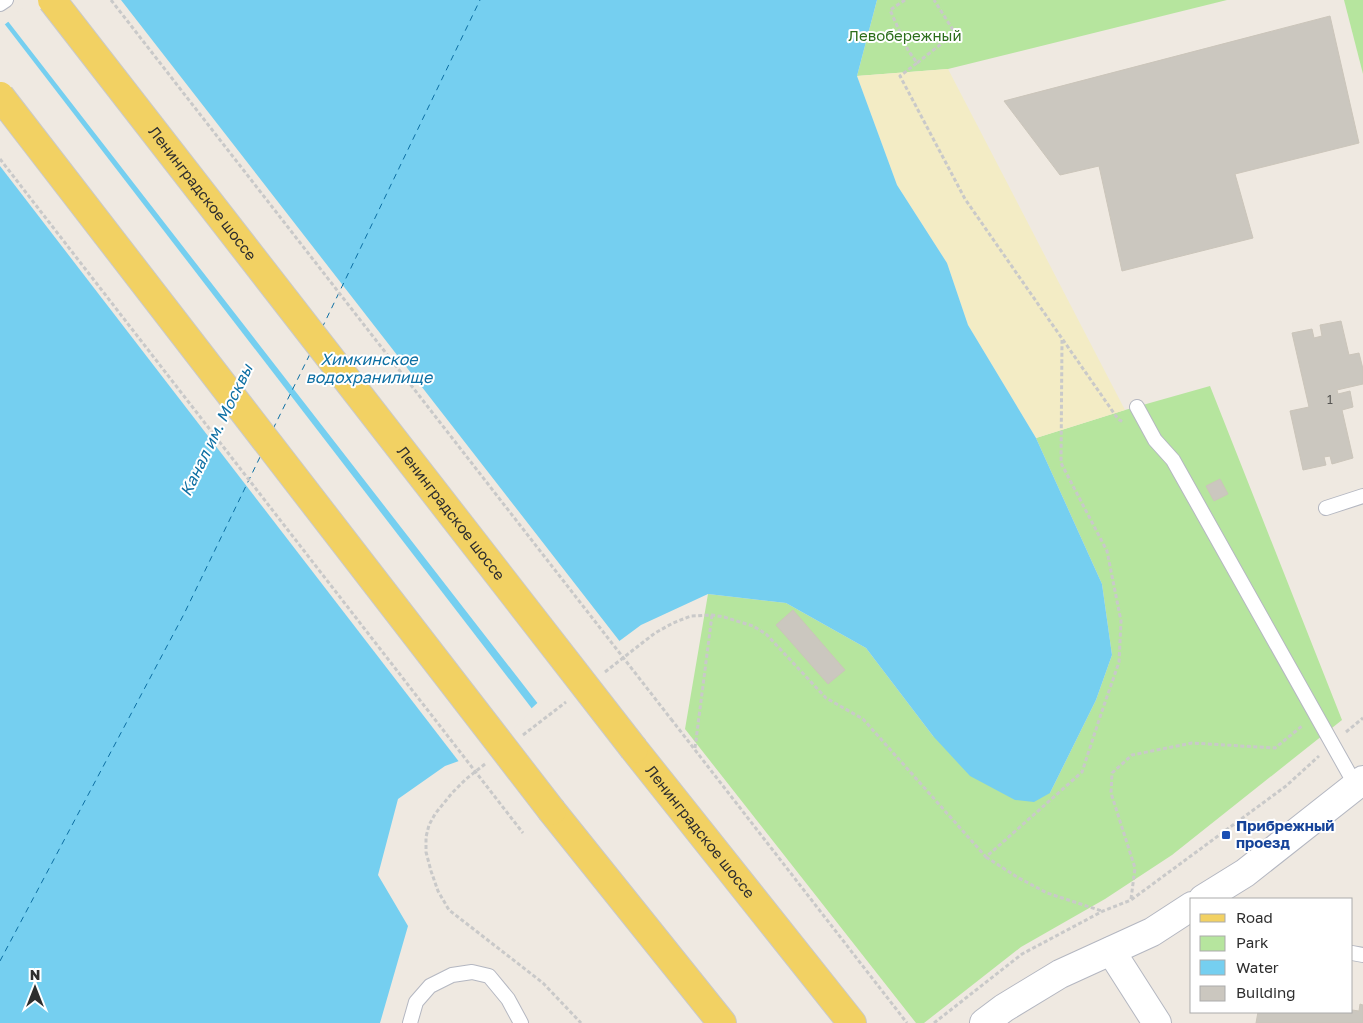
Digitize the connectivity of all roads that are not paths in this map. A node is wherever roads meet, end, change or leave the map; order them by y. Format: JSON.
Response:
{"nodes":[{"id":1,"x":6,"y":0,"type":"edge"},
{"id":2,"x":52,"y":0,"type":"edge"},
{"id":3,"x":0,"y":4,"type":"edge"},
{"id":4,"x":0,"y":96,"type":"edge"},
{"id":5,"x":1137,"y":407,"type":"dead end"},
{"id":6,"x":1363,"y":496,"type":"edge"},
{"id":7,"x":1326,"y":508,"type":"dead end"},
{"id":8,"x":1359,"y":783,"type":"edge"},
{"id":9,"x":1205,"y":898,"type":"edge"},
{"id":10,"x":1190,"y":907,"type":"edge"},
{"id":11,"x":1111,"y":950,"type":"junction"},
{"id":12,"x":410,"y":1023,"type":"edge"},
{"id":13,"x":521,"y":1023,"type":"edge"},
{"id":14,"x":722,"y":1023,"type":"edge"},
{"id":15,"x":852,"y":1023,"type":"edge"},
{"id":16,"x":984,"y":1023,"type":"edge"},
{"id":17,"x":1157,"y":1023,"type":"edge"}],
"edges":[{"from":1,"to":3,"type":"lane"},
{"from":2,"to":15,"type":"main road","name":"Ленинградское шоссе","bridge":true},
{"from":4,"to":14,"type":"main road","bridge":true},
{"from":5,"to":8,"type":"lane"},
{"from":6,"to":7,"type":"lane"},
{"from":8,"to":9,"type":"street"},
{"from":10,"to":11,"type":"street"},
{"from":11,"to":16,"type":"street"},
{"from":11,"to":17,"type":"street"},
{"from":12,"to":13,"type":"lane"}]}
